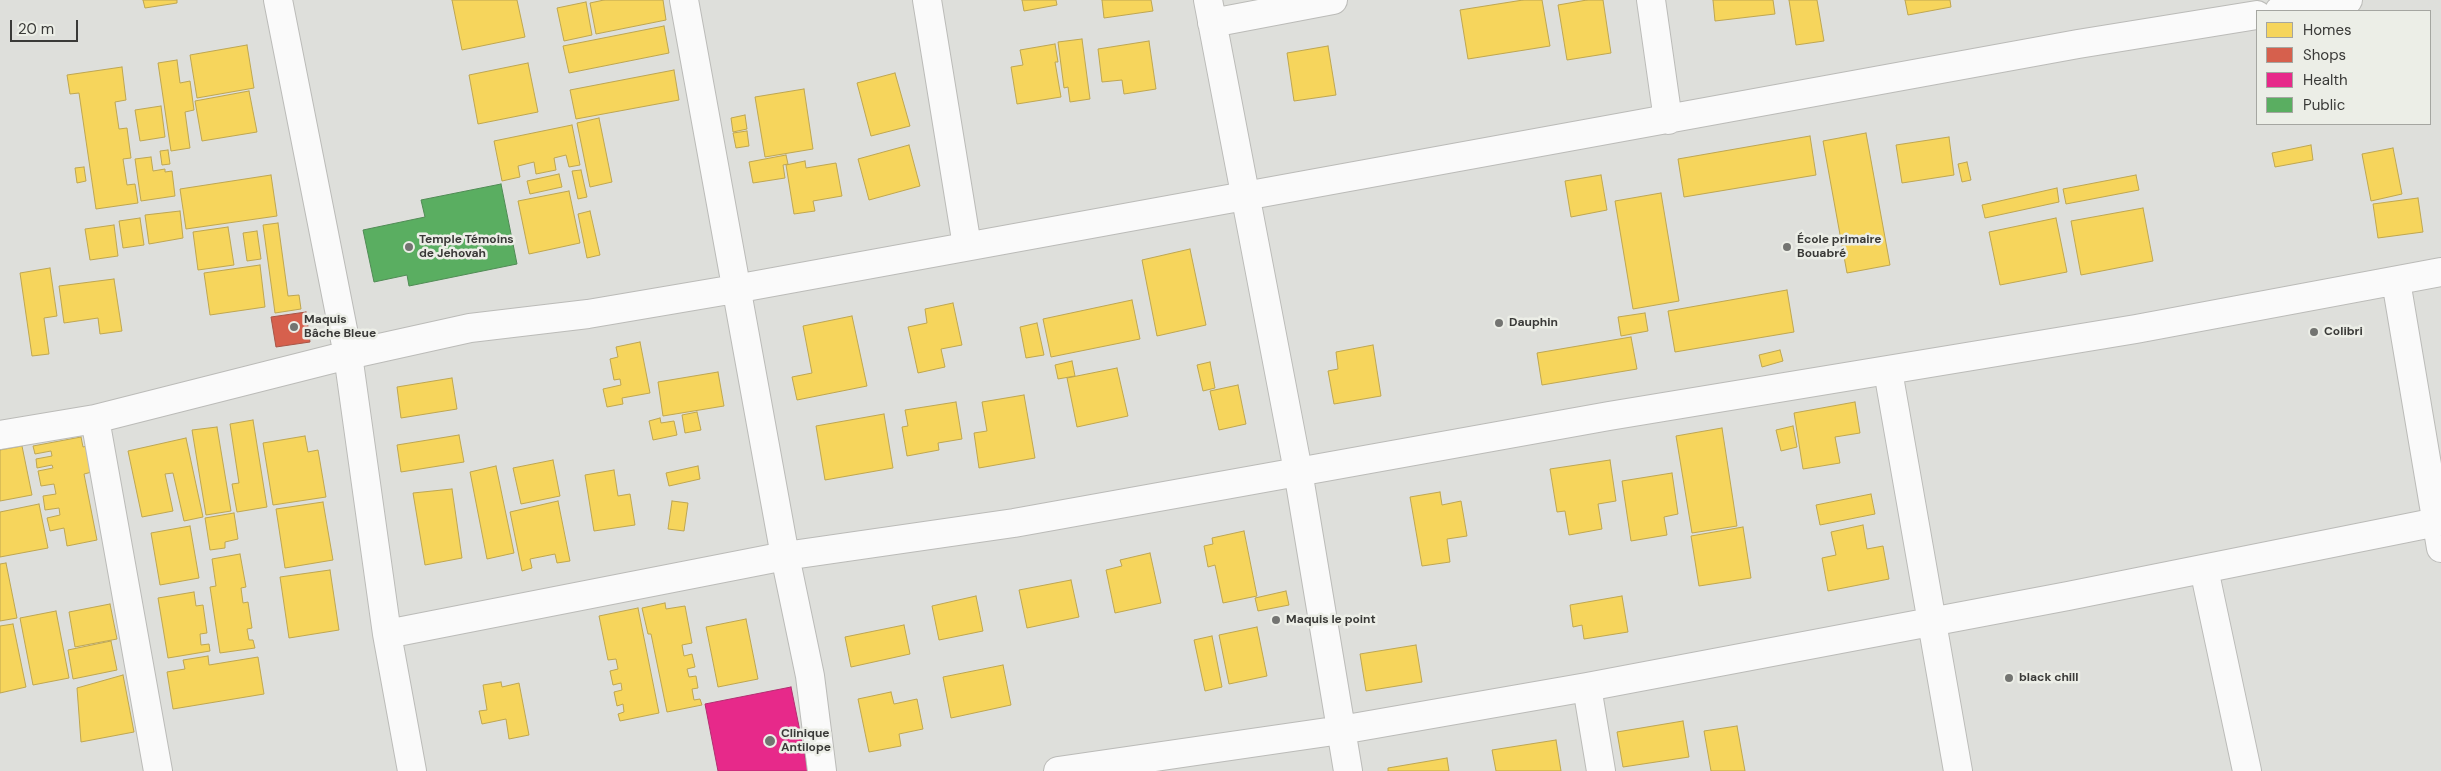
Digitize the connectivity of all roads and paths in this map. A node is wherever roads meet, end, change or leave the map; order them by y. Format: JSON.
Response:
{"nodes":[{"id":1,"x":278,"y":0,"type":"edge"},
{"id":2,"x":684,"y":0,"type":"edge"},
{"id":3,"x":927,"y":0,"type":"edge"},
{"id":4,"x":1333,"y":0,"type":"edge"},
{"id":5,"x":1651,"y":0,"type":"edge"},
{"id":6,"x":2348,"y":0,"type":"edge"},
{"id":7,"x":2285,"y":10,"type":"edge"},
{"id":8,"x":1210,"y":11,"type":"edge"},
{"id":9,"x":2256,"y":15,"type":"edge"},
{"id":10,"x":1668,"y":120,"type":"junction"},
{"id":11,"x":1246,"y":197,"type":"junction"},
{"id":12,"x":967,"y":246,"type":"junction"},
{"id":13,"x":2441,"y":272,"type":"edge"},
{"id":14,"x":2396,"y":281,"type":"junction"},
{"id":15,"x":736,"y":289,"type":"junction"},
{"id":16,"x":348,"y":355,"type":"junction"},
{"id":17,"x":1888,"y":371,"type":"junction"},
{"id":18,"x":94,"y":419,"type":"junction"},
{"id":19,"x":0,"y":435,"type":"edge"},
{"id":20,"x":1298,"y":471,"type":"junction"},
{"id":21,"x":2439,"y":535,"type":"edge"},
{"id":22,"x":785,"y":556,"type":"junction"},
{"id":23,"x":2204,"y":569,"type":"junction"},
{"id":24,"x":1931,"y":622,"type":"junction"},
{"id":25,"x":387,"y":634,"type":"junction"},
{"id":26,"x":1587,"y":687,"type":"junction"},
{"id":27,"x":1341,"y":730,"type":"junction"},
{"id":28,"x":1070,"y":770,"type":"edge"},
{"id":29,"x":158,"y":771,"type":"edge"},
{"id":30,"x":412,"y":771,"type":"edge"},
{"id":31,"x":822,"y":771,"type":"edge"},
{"id":32,"x":1348,"y":771,"type":"edge"},
{"id":33,"x":1601,"y":771,"type":"edge"},
{"id":34,"x":1958,"y":771,"type":"edge"},
{"id":35,"x":2247,"y":771,"type":"edge"}],
"edges":[{"from":1,"to":16,"type":"street"},
{"from":2,"to":15,"type":"street"},
{"from":3,"to":12,"type":"street"},
{"from":4,"to":8,"type":"street"},
{"from":5,"to":10,"type":"street"},
{"from":6,"to":7,"type":"street"},
{"from":8,"to":11,"type":"street"},
{"from":9,"to":10,"type":"street"},
{"from":10,"to":11,"type":"street"},
{"from":11,"to":12,"type":"street"},
{"from":11,"to":20,"type":"street"},
{"from":12,"to":15,"type":"street"},
{"from":13,"to":14,"type":"street"},
{"from":14,"to":17,"type":"street"},
{"from":14,"to":21,"type":"street"},
{"from":15,"to":16,"type":"street"},
{"from":15,"to":22,"type":"street"},
{"from":16,"to":18,"type":"street"},
{"from":16,"to":25,"type":"street"},
{"from":17,"to":20,"type":"street"},
{"from":17,"to":24,"type":"street"},
{"from":18,"to":19,"type":"street"},
{"from":18,"to":29,"type":"street"},
{"from":20,"to":22,"type":"street"},
{"from":20,"to":27,"type":"street"},
{"from":21,"to":23,"type":"street"},
{"from":22,"to":25,"type":"street"},
{"from":22,"to":31,"type":"street"},
{"from":23,"to":24,"type":"street"},
{"from":23,"to":35,"type":"street"},
{"from":24,"to":26,"type":"street"},
{"from":24,"to":34,"type":"street"},
{"from":25,"to":30,"type":"street"},
{"from":26,"to":27,"type":"street"},
{"from":26,"to":33,"type":"street"},
{"from":27,"to":28,"type":"street"},
{"from":27,"to":32,"type":"street"}]}
